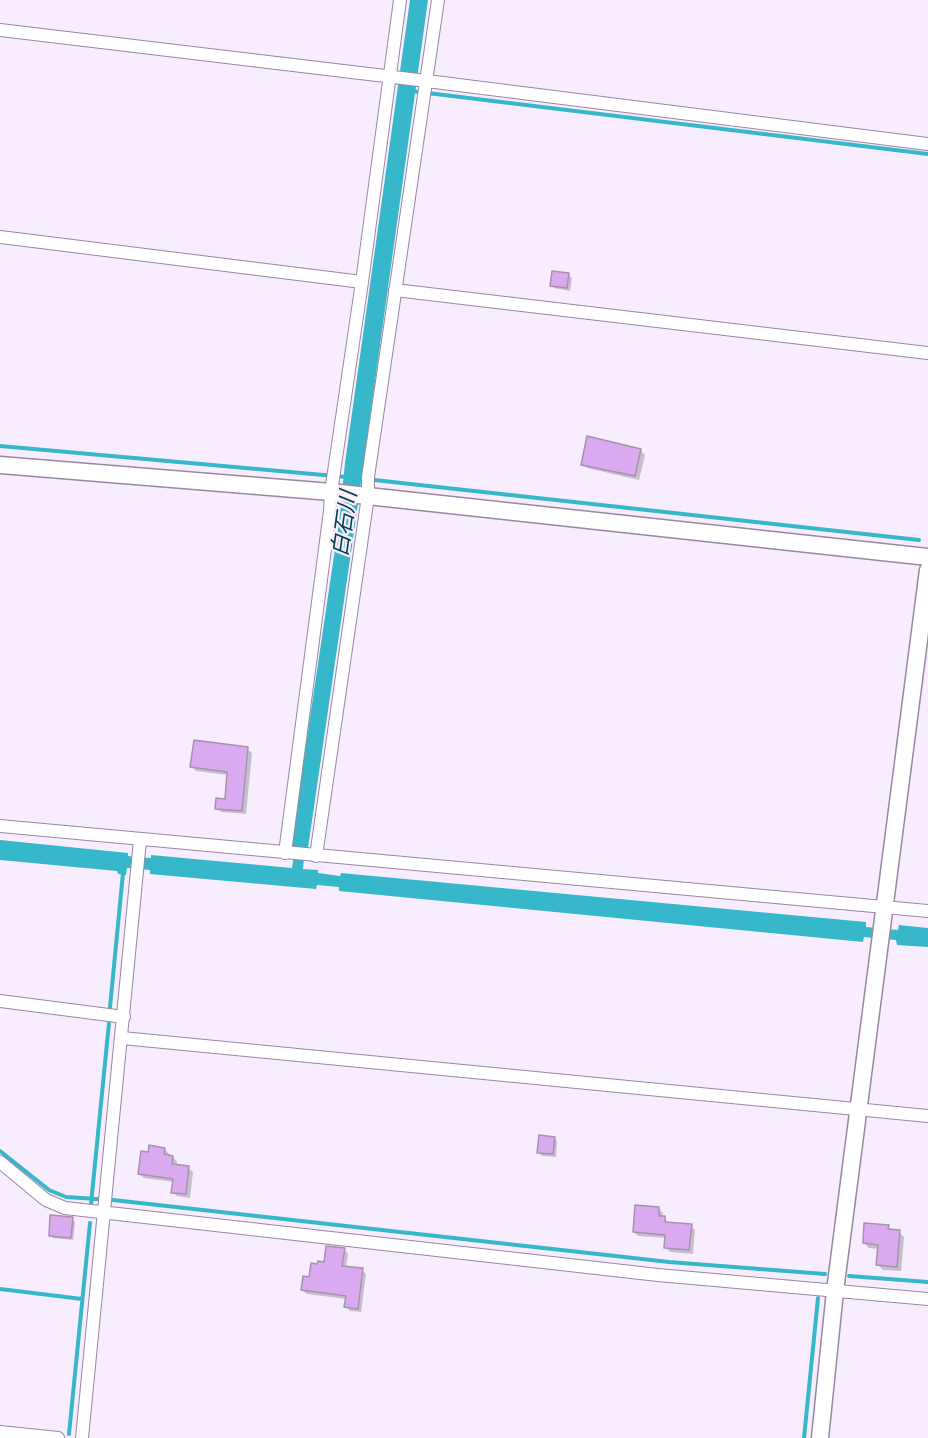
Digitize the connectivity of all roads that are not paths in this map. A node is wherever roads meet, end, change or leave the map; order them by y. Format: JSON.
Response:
{"nodes":[{"id":1,"x":400,"y":0,"type":"edge"},
{"id":2,"x":438,"y":0,"type":"edge"},
{"id":3,"x":0,"y":30,"type":"edge"},
{"id":4,"x":391,"y":77,"type":"junction"},
{"id":5,"x":426,"y":87,"type":"junction"},
{"id":6,"x":928,"y":144,"type":"edge"},
{"id":7,"x":0,"y":237,"type":"edge"},
{"id":8,"x":362,"y":282,"type":"junction"},
{"id":9,"x":395,"y":290,"type":"junction"},
{"id":10,"x":928,"y":353,"type":"edge"},
{"id":11,"x":0,"y":465,"type":"edge"},
{"id":12,"x":333,"y":484,"type":"junction"},
{"id":13,"x":367,"y":488,"type":"junction"},
{"id":14,"x":928,"y":557,"type":"edge"},
{"id":15,"x":928,"y":570,"type":"edge"},
{"id":16,"x":0,"y":826,"type":"edge"},
{"id":17,"x":140,"y":840,"type":"junction"},
{"id":18,"x":287,"y":853,"type":"junction"},
{"id":19,"x":312,"y":856,"type":"junction"},
{"id":20,"x":928,"y":911,"type":"edge"},
{"id":21,"x":884,"y":915,"type":"junction"},
{"id":22,"x":0,"y":1001,"type":"edge"},
{"id":23,"x":124,"y":1017,"type":"junction"},
{"id":24,"x":122,"y":1038,"type":"junction"},
{"id":25,"x":858,"y":1109,"type":"junction"},
{"id":26,"x":928,"y":1116,"type":"edge"},
{"id":27,"x":0,"y":1162,"type":"edge"},
{"id":28,"x":105,"y":1204,"type":"junction"},
{"id":29,"x":835,"y":1291,"type":"junction"},
{"id":30,"x":928,"y":1299,"type":"edge"},
{"id":31,"x":0,"y":1432,"type":"edge"},
{"id":32,"x":58,"y":1438,"type":"edge"},
{"id":33,"x":82,"y":1438,"type":"edge"},
{"id":34,"x":820,"y":1438,"type":"edge"}],
"edges":[{"from":1,"to":4,"type":"street"},
{"from":2,"to":5,"type":"street"},
{"from":3,"to":4,"type":"street"},
{"from":4,"to":5,"type":"street"},
{"from":4,"to":8,"type":"street"},
{"from":5,"to":6,"type":"street"},
{"from":5,"to":9,"type":"street"},
{"from":7,"to":8,"type":"street"},
{"from":8,"to":12,"type":"street"},
{"from":9,"to":10,"type":"street"},
{"from":9,"to":13,"type":"street"},
{"from":11,"to":12,"type":"street"},
{"from":12,"to":13,"type":"street"},
{"from":12,"to":18,"type":"street"},
{"from":13,"to":14,"type":"street"},
{"from":13,"to":19,"type":"street"},
{"from":15,"to":21,"type":"street"},
{"from":16,"to":17,"type":"street"},
{"from":17,"to":18,"type":"street"},
{"from":17,"to":23,"type":"street"},
{"from":18,"to":19,"type":"street"},
{"from":19,"to":21,"type":"street"},
{"from":20,"to":21,"type":"street"},
{"from":21,"to":25,"type":"street"},
{"from":22,"to":23,"type":"street"},
{"from":23,"to":24,"type":"street"},
{"from":24,"to":25,"type":"street"},
{"from":24,"to":28,"type":"street"},
{"from":25,"to":26,"type":"street"},
{"from":25,"to":29,"type":"street"},
{"from":27,"to":28,"type":"street"},
{"from":28,"to":29,"type":"street"},
{"from":28,"to":33,"type":"street"},
{"from":29,"to":30,"type":"street"},
{"from":29,"to":34,"type":"street"},
{"from":31,"to":32,"type":"street"}]}
